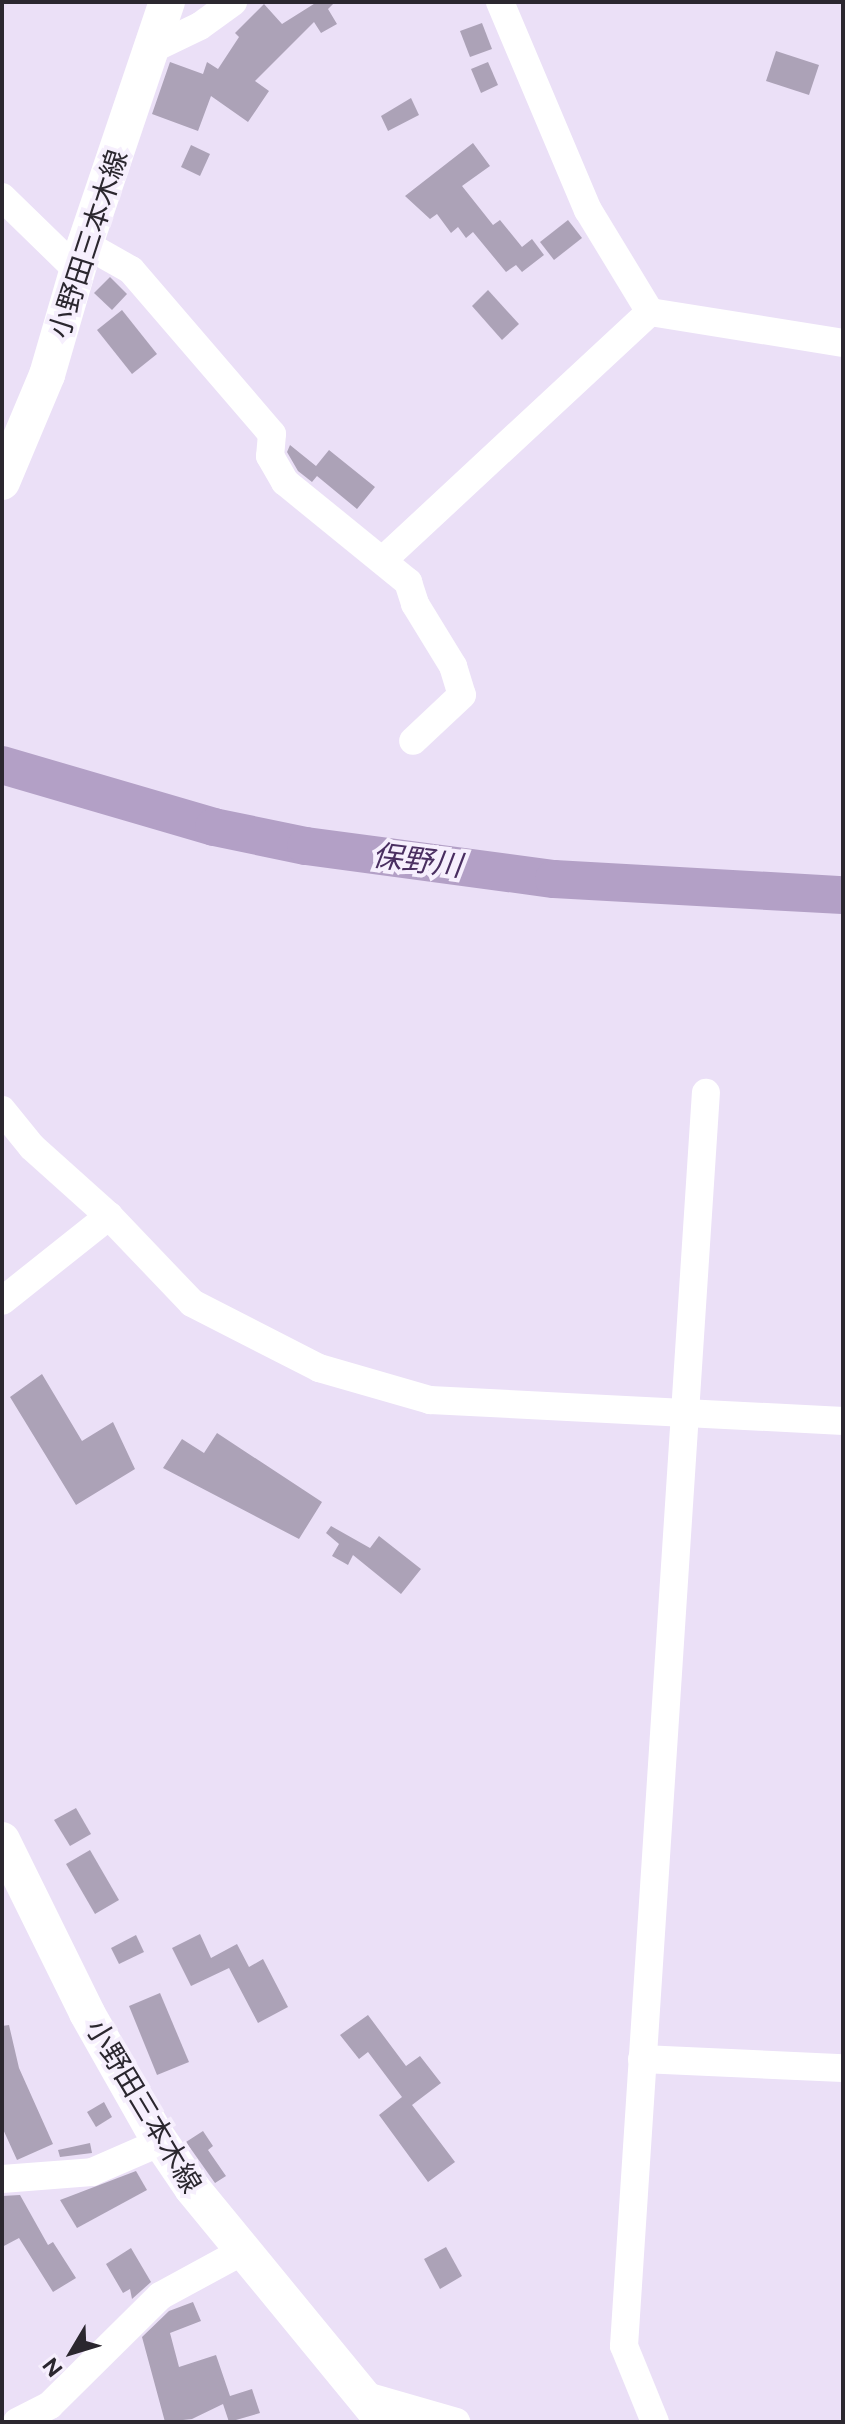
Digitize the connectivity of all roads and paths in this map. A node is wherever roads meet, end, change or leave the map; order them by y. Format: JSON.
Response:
{"nodes":[{"id":1,"x":167,"y":2,"type":"edge"},
{"id":2,"x":233,"y":2,"type":"edge"},
{"id":3,"x":500,"y":2,"type":"edge"},
{"id":4,"x":152,"y":49,"type":"junction"},
{"id":5,"x":2,"y":197,"type":"edge"},
{"id":6,"x":82,"y":257,"type":"junction"},
{"id":7,"x":650,"y":312,"type":"junction"},
{"id":8,"x":843,"y":343,"type":"edge"},
{"id":9,"x":2,"y":482,"type":"edge"},
{"id":10,"x":383,"y":560,"type":"junction"},
{"id":11,"x":413,"y":741,"type":"dead end"},
{"id":12,"x":706,"y":1093,"type":"dead end"},
{"id":13,"x":2,"y":1110,"type":"edge"},
{"id":14,"x":109,"y":1216,"type":"junction"},
{"id":15,"x":2,"y":1301,"type":"edge"},
{"id":16,"x":686,"y":1414,"type":"junction"},
{"id":17,"x":843,"y":1421,"type":"edge"},
{"id":18,"x":2,"y":1840,"type":"edge"},
{"id":19,"x":642,"y":2059,"type":"junction"},
{"id":20,"x":843,"y":2068,"type":"edge"},
{"id":21,"x":161,"y":2142,"type":"junction"},
{"id":22,"x":2,"y":2179,"type":"edge"},
{"id":23,"x":243,"y":2251,"type":"junction"},
{"id":24,"x":375,"y":2409,"type":"edge"},
{"id":25,"x":17,"y":2422,"type":"edge"},
{"id":26,"x":456,"y":2422,"type":"edge"},
{"id":27,"x":655,"y":2422,"type":"edge"}],
"edges":[{"from":1,"to":4,"type":"main road","name":"小野田三本木線"},
{"from":2,"to":4,"type":"street"},
{"from":3,"to":7,"type":"street"},
{"from":4,"to":6,"type":"main road","name":"小野田三本木線"},
{"from":5,"to":6,"type":"street"},
{"from":6,"to":9,"type":"main road","name":"小野田三本木線"},
{"from":6,"to":10,"type":"street"},
{"from":7,"to":8,"type":"street"},
{"from":7,"to":10,"type":"street"},
{"from":10,"to":11,"type":"street"},
{"from":12,"to":16,"type":"street"},
{"from":13,"to":14,"type":"street"},
{"from":14,"to":15,"type":"street"},
{"from":14,"to":16,"type":"street"},
{"from":16,"to":17,"type":"street"},
{"from":16,"to":19,"type":"street"},
{"from":18,"to":21,"type":"main road","name":"小野田三本木線"},
{"from":19,"to":20,"type":"street"},
{"from":19,"to":27,"type":"street"},
{"from":21,"to":22,"type":"street"},
{"from":21,"to":23,"type":"main road","name":"小野田三本木線"},
{"from":23,"to":24,"type":"main road","name":"小野田三本木線"},
{"from":23,"to":25,"type":"street"},
{"from":24,"to":26,"type":"street"}]}
